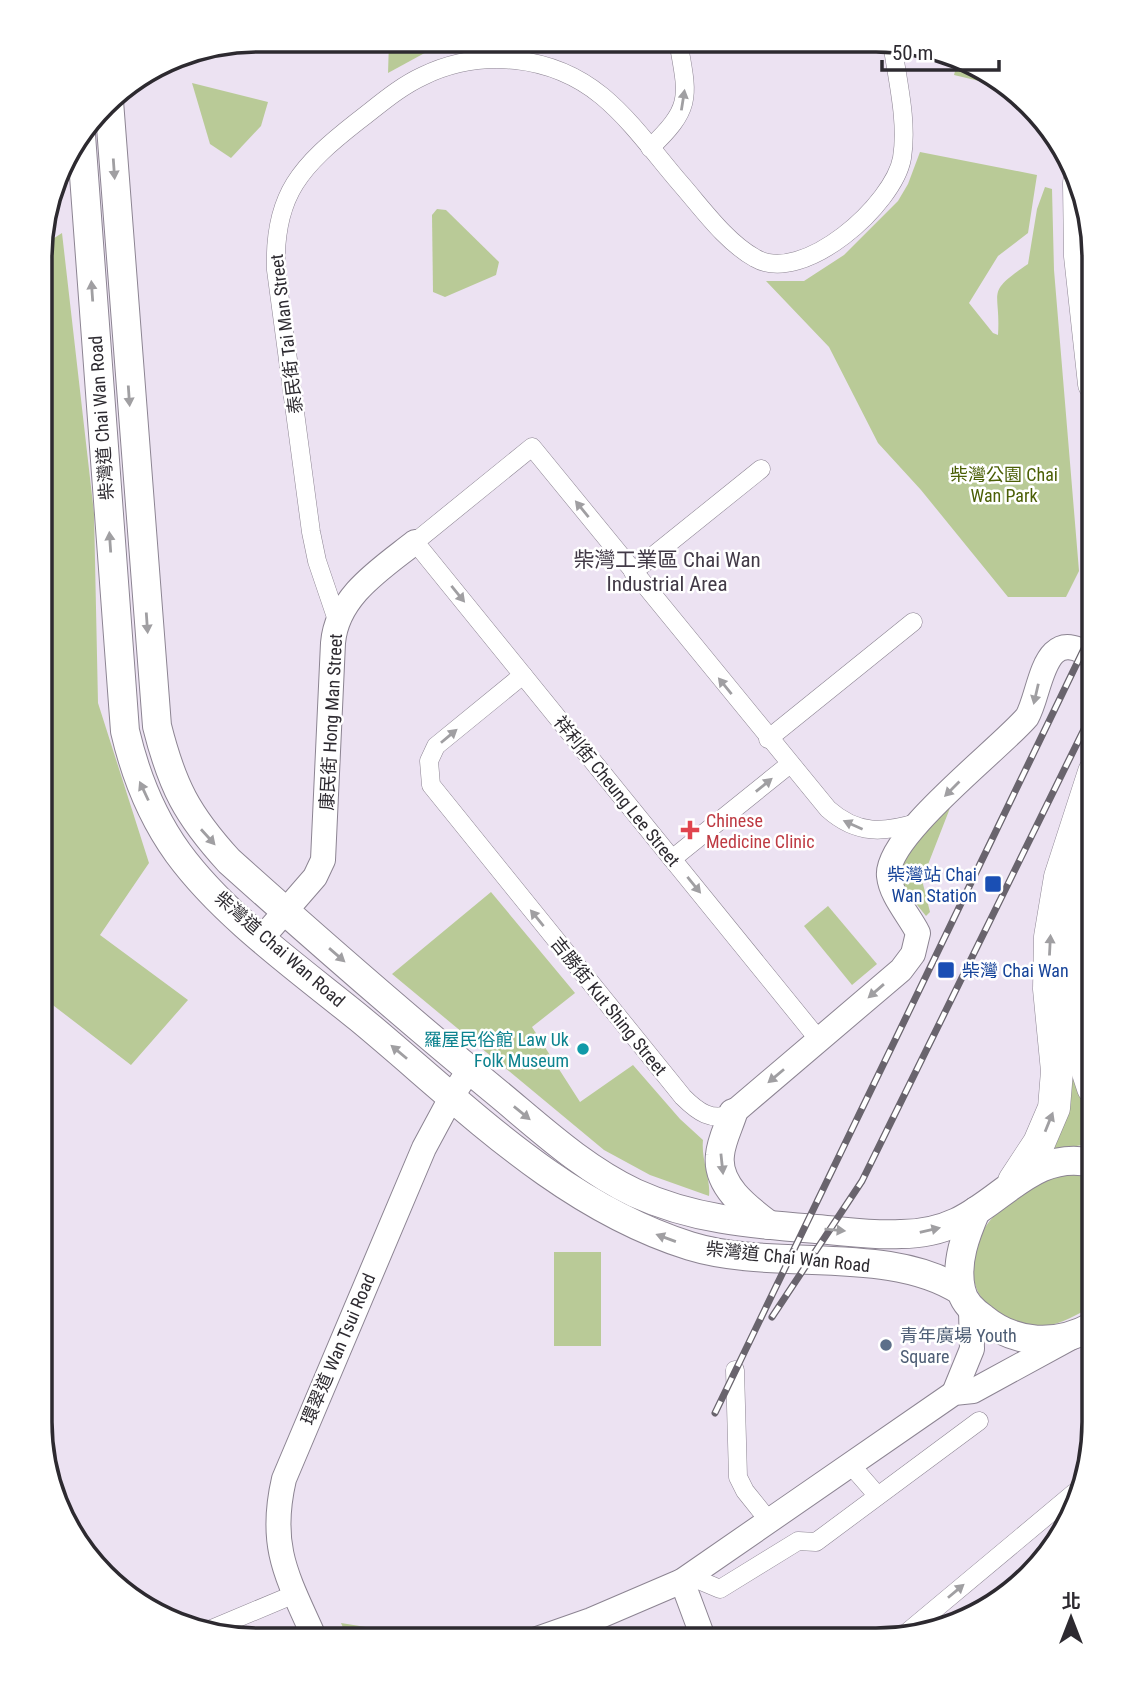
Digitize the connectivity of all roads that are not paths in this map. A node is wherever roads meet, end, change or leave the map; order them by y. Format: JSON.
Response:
{"nodes":[{"id":1,"x":680,"y":53,"type":"edge"},
{"id":2,"x":893,"y":54,"type":"edge"},
{"id":3,"x":110,"y":116,"type":"edge"},
{"id":4,"x":650,"y":148,"type":"junction"},
{"id":5,"x":82,"y":152,"type":"edge"},
{"id":6,"x":1080,"y":233,"type":"edge"},
{"id":7,"x":1082,"y":274,"type":"edge"},
{"id":8,"x":761,"y":469,"type":"dead end"},
{"id":9,"x":415,"y":541,"type":"junction"},
{"id":10,"x":633,"y":572,"type":"junction"},
{"id":11,"x":337,"y":620,"type":"junction"},
{"id":12,"x":912,"y":622,"type":"dead end"},
{"id":13,"x":1082,"y":651,"type":"edge"},
{"id":14,"x":523,"y":675,"type":"junction"},
{"id":15,"x":768,"y":739,"type":"junction"},
{"id":16,"x":790,"y":764,"type":"junction"},
{"id":17,"x":1082,"y":811,"type":"edge"},
{"id":18,"x":919,"y":822,"type":"junction"},
{"id":19,"x":672,"y":859,"type":"junction"},
{"id":20,"x":1081,"y":882,"type":"edge"},
{"id":21,"x":285,"y":911,"type":"junction"},
{"id":22,"x":262,"y":938,"type":"junction"},
{"id":23,"x":819,"y":1040,"type":"junction"},
{"id":24,"x":1081,"y":1047,"type":"edge"},
{"id":25,"x":469,"y":1070,"type":"junction"},
{"id":26,"x":452,"y":1096,"type":"junction"},
{"id":27,"x":733,"y":1113,"type":"junction"},
{"id":28,"x":1081,"y":1163,"type":"edge"},
{"id":29,"x":1014,"y":1181,"type":"junction"},
{"id":30,"x":976,"y":1210,"type":"junction"},
{"id":31,"x":769,"y":1225,"type":"junction"},
{"id":32,"x":966,"y":1300,"type":"junction"},
{"id":33,"x":1081,"y":1332,"type":"edge"},
{"id":34,"x":1081,"y":1333,"type":"edge"},
{"id":35,"x":736,"y":1370,"type":"dead end"},
{"id":36,"x":954,"y":1393,"type":"junction"},
{"id":37,"x":979,"y":1421,"type":"dead end"},
{"id":38,"x":850,"y":1464,"type":"junction"},
{"id":39,"x":877,"y":1494,"type":"junction"},
{"id":40,"x":1066,"y":1499,"type":"edge"},
{"id":41,"x":769,"y":1521,"type":"junction"},
{"id":42,"x":685,"y":1579,"type":"junction"},
{"id":43,"x":295,"y":1594,"type":"junction"},
{"id":44,"x":221,"y":1625,"type":"edge"},
{"id":45,"x":916,"y":1625,"type":"edge"},
{"id":46,"x":310,"y":1628,"type":"edge"},
{"id":47,"x":568,"y":1628,"type":"edge"},
{"id":48,"x":700,"y":1628,"type":"edge"}],
"edges":[{"from":4,"to":1,"type":"street","one_way":true},
{"from":2,"to":4,"type":"street","name":"泰民街 Tai Man Street"},
{"from":3,"to":21,"type":"main road","name":"柴灣道 Chai Wan Road","one_way":true},
{"from":4,"to":11,"type":"street","name":"泰民街 Tai Man Street"},
{"from":22,"to":5,"type":"main road","name":"柴灣道 Chai Wan Road","one_way":true},
{"from":6,"to":7,"type":"highway"},
{"from":8,"to":10,"type":"street"},
{"from":10,"to":9,"type":"street","name":"康民街 Hong Man Street","one_way":true},
{"from":9,"to":11,"type":"street","name":"康民街 Hong Man Street"},
{"from":9,"to":14,"type":"street","name":"祥利街 Cheung Lee Street","one_way":true},
{"from":15,"to":10,"type":"street","one_way":true},
{"from":11,"to":21,"type":"street","name":"康民街 Hong Man Street"},
{"from":12,"to":15,"type":"street"},
{"from":13,"to":18,"type":"street","one_way":true},
{"from":14,"to":19,"type":"street","name":"祥利街 Cheung Lee Street"},
{"from":27,"to":14,"type":"street","name":"吉勝街 Kut Shing Street","one_way":true},
{"from":15,"to":16,"type":"street"},
{"from":18,"to":16,"type":"street","one_way":true},
{"from":19,"to":16,"type":"street","one_way":true},
{"from":29,"to":17,"type":"highway","one_way":true},
{"from":18,"to":23,"type":"street","one_way":true},
{"from":19,"to":23,"type":"street","name":"祥利街 Cheung Lee Street","one_way":true},
{"from":20,"to":24,"type":"highway"},
{"from":21,"to":22,"type":"street","name":"康民街 Hong Man Street"},
{"from":21,"to":25,"type":"main road","name":"柴灣道 Chai Wan Road","one_way":true},
{"from":26,"to":22,"type":"main road","name":"柴灣道 Chai Wan Road","one_way":true},
{"from":23,"to":27,"type":"street","one_way":true},
{"from":25,"to":26,"type":"street","name":"環翠道 Wan Tsui Road"},
{"from":25,"to":31,"type":"main road","name":"柴灣道 Chai Wan Road","one_way":true},
{"from":32,"to":26,"type":"main road","name":"柴灣道 Chai Wan Road","one_way":true},
{"from":26,"to":43,"type":"street","name":"環翠道 Wan Tsui Road"},
{"from":27,"to":31,"type":"main road","one_way":true},
{"from":28,"to":29,"type":"main road","name":"柴灣道 Chai Wan Road"},
{"from":29,"to":30,"type":"main road","name":"柴灣道 Chai Wan Road"},
{"from":31,"to":30,"type":"main road","name":"柴灣道 Chai Wan Road","one_way":true},
{"from":30,"to":32,"type":"main road"},
{"from":32,"to":33,"type":"main road","name":"柴灣道 Chai Wan Road"},
{"from":32,"to":36,"type":"street"},
{"from":34,"to":36,"type":"street"},
{"from":35,"to":41,"type":"street"},
{"from":36,"to":38,"type":"street"},
{"from":37,"to":39,"type":"street"},
{"from":38,"to":39,"type":"street"},
{"from":38,"to":41,"type":"street"},
{"from":39,"to":42,"type":"street"},
{"from":45,"to":40,"type":"street","one_way":true},
{"from":41,"to":42,"type":"street"},
{"from":42,"to":47,"type":"street"},
{"from":42,"to":48,"type":"street"},
{"from":43,"to":44,"type":"street"},
{"from":43,"to":46,"type":"street","name":"環翠道 Wan Tsui Road"}]}
